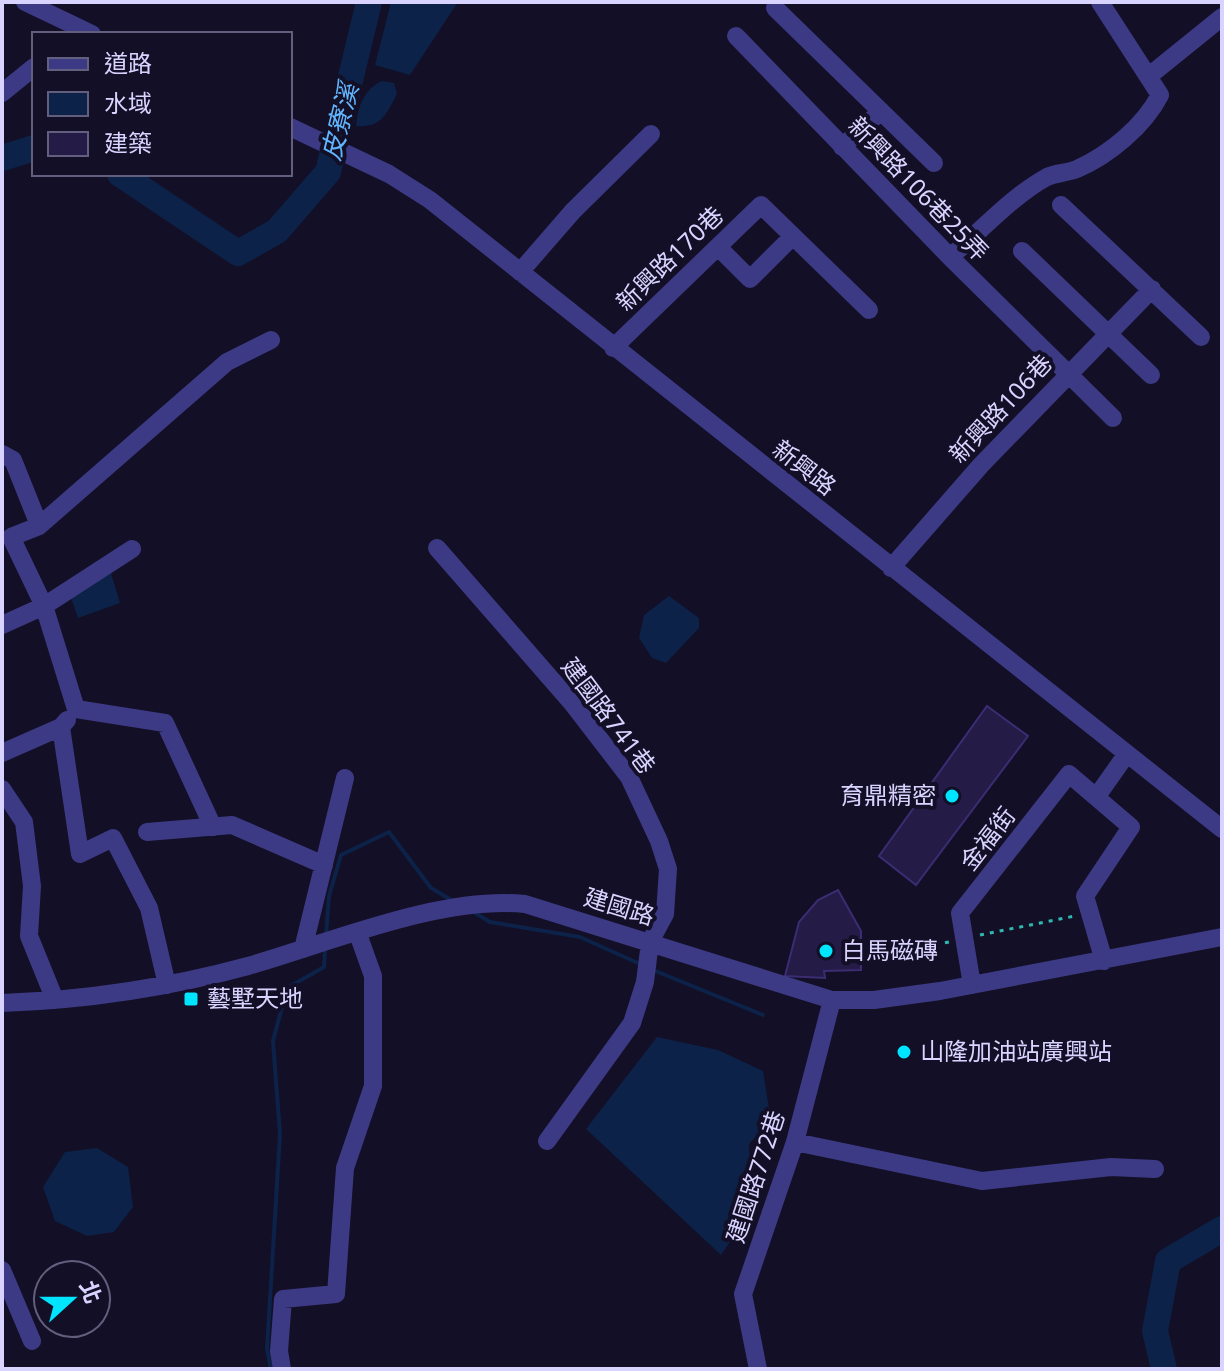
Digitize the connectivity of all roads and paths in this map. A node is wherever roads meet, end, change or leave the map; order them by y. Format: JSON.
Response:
{"nodes":[{"id":1,"x":25,"y":2,"type":"edge"},
{"id":2,"x":1100,"y":2,"type":"edge"},
{"id":3,"x":775,"y":8,"type":"dead end"},
{"id":4,"x":1222,"y":17,"type":"edge"},
{"id":5,"x":82,"y":32,"type":"edge"},
{"id":6,"x":736,"y":36,"type":"dead end"},
{"id":7,"x":32,"y":69,"type":"edge"},
{"id":8,"x":1149,"y":76,"type":"junction"},
{"id":9,"x":2,"y":93,"type":"edge"},
{"id":10,"x":881,"y":111,"type":"junction"},
{"id":11,"x":292,"y":128,"type":"edge"},
{"id":12,"x":651,"y":134,"type":"dead end"},
{"id":13,"x":842,"y":147,"type":"junction"},
{"id":14,"x":934,"y":163,"type":"dead end"},
{"id":15,"x":1061,"y":205,"type":"dead end"},
{"id":16,"x":793,"y":236,"type":"junction"},
{"id":17,"x":718,"y":247,"type":"junction"},
{"id":18,"x":1022,"y":251,"type":"dead end"},
{"id":19,"x":950,"y":257,"type":"junction"},
{"id":20,"x":520,"y":272,"type":"junction"},
{"id":21,"x":1152,"y":289,"type":"junction"},
{"id":22,"x":869,"y":310,"type":"dead end"},
{"id":23,"x":1107,"y":334,"type":"junction"},
{"id":24,"x":1201,"y":337,"type":"dead end"},
{"id":25,"x":271,"y":340,"type":"dead end"},
{"id":26,"x":613,"y":348,"type":"junction"},
{"id":27,"x":1067,"y":373,"type":"junction"},
{"id":28,"x":1151,"y":375,"type":"dead end"},
{"id":29,"x":1113,"y":418,"type":"dead end"},
{"id":30,"x":2,"y":454,"type":"edge"},
{"id":31,"x":37,"y":520,"type":"dead end"},
{"id":32,"x":437,"y":548,"type":"dead end"},
{"id":33,"x":132,"y":549,"type":"dead end"},
{"id":34,"x":891,"y":568,"type":"junction"},
{"id":35,"x":44,"y":606,"type":"junction"},
{"id":36,"x":2,"y":625,"type":"edge"},
{"id":37,"x":76,"y":709,"type":"junction"},
{"id":38,"x":61,"y":727,"type":"junction"},
{"id":39,"x":2,"y":753,"type":"edge"},
{"id":40,"x":1126,"y":755,"type":"junction"},
{"id":41,"x":345,"y":778,"type":"dead end"},
{"id":42,"x":2,"y":789,"type":"edge"},
{"id":43,"x":1097,"y":796,"type":"junction"},
{"id":44,"x":213,"y":827,"type":"junction"},
{"id":45,"x":1222,"y":829,"type":"edge"},
{"id":46,"x":147,"y":832,"type":"dead end"},
{"id":47,"x":324,"y":865,"type":"junction"},
{"id":48,"x":1090,"y":913,"type":"junction"},
{"id":49,"x":358,"y":934,"type":"junction"},
{"id":50,"x":1222,"y":937,"type":"edge"},
{"id":51,"x":964,"y":939,"type":"junction"},
{"id":52,"x":650,"y":942,"type":"junction"},
{"id":53,"x":318,"y":945,"type":"junction"},
{"id":54,"x":886,"y":954,"type":"dead end"},
{"id":55,"x":1104,"y":961,"type":"junction"},
{"id":56,"x":167,"y":985,"type":"junction"},
{"id":57,"x":972,"y":985,"type":"junction"},
{"id":58,"x":55,"y":1000,"type":"junction"},
{"id":59,"x":832,"y":1000,"type":"junction"},
{"id":60,"x":2,"y":1003,"type":"edge"},
{"id":61,"x":547,"y":1141,"type":"dead end"},
{"id":62,"x":795,"y":1142,"type":"junction"},
{"id":63,"x":1155,"y":1169,"type":"dead end"},
{"id":64,"x":2,"y":1270,"type":"edge"},
{"id":65,"x":32,"y":1341,"type":"dead end"},
{"id":66,"x":282,"y":1369,"type":"edge"},
{"id":67,"x":758,"y":1369,"type":"edge"}],
"edges":[{"from":1,"to":5,"type":"street"},
{"from":2,"to":8,"type":"street"},
{"from":3,"to":10,"type":"street"},
{"from":4,"to":8,"type":"street"},
{"from":6,"to":13,"type":"street","name":"新興路106巷25弄"},
{"from":7,"to":9,"type":"street"},
{"from":8,"to":19,"type":"street"},
{"from":10,"to":13,"type":"street"},
{"from":10,"to":14,"type":"street"},
{"from":11,"to":20,"type":"street","name":"新興路"},
{"from":12,"to":20,"type":"street"},
{"from":13,"to":19,"type":"street","name":"新興路106巷25弄"},
{"from":15,"to":21,"type":"street"},
{"from":16,"to":17,"type":"street","name":"新興路170巷"},
{"from":16,"to":17,"type":"street"},
{"from":16,"to":22,"type":"street"},
{"from":17,"to":26,"type":"street","name":"新興路170巷"},
{"from":18,"to":23,"type":"street"},
{"from":19,"to":27,"type":"street","name":"新興路106巷25弄"},
{"from":20,"to":26,"type":"street","name":"新興路"},
{"from":21,"to":23,"type":"street","name":"新興路106巷"},
{"from":21,"to":24,"type":"street"},
{"from":23,"to":27,"type":"street","name":"新興路106巷"},
{"from":23,"to":28,"type":"street"},
{"from":25,"to":35,"type":"street"},
{"from":26,"to":34,"type":"street","name":"新興路"},
{"from":27,"to":29,"type":"street","name":"新興路106巷25弄"},
{"from":27,"to":34,"type":"street","name":"新興路106巷"},
{"from":30,"to":31,"type":"street"},
{"from":32,"to":52,"type":"street","name":"建國路741巷"},
{"from":33,"to":35,"type":"street"},
{"from":34,"to":40,"type":"street","name":"新興路"},
{"from":35,"to":36,"type":"street"},
{"from":35,"to":37,"type":"street"},
{"from":37,"to":38,"type":"street"},
{"from":37,"to":44,"type":"street"},
{"from":38,"to":39,"type":"street"},
{"from":38,"to":56,"type":"street"},
{"from":40,"to":43,"type":"street"},
{"from":40,"to":45,"type":"street","name":"新興路"},
{"from":41,"to":47,"type":"street"},
{"from":42,"to":58,"type":"street"},
{"from":43,"to":48,"type":"street"},
{"from":43,"to":51,"type":"street","name":"金福街"},
{"from":44,"to":46,"type":"street"},
{"from":44,"to":47,"type":"street"},
{"from":47,"to":53,"type":"street"},
{"from":48,"to":51,"type":"path"},
{"from":48,"to":55,"type":"street"},
{"from":49,"to":52,"type":"street","name":"建國路"},
{"from":49,"to":53,"type":"street","name":"建國路"},
{"from":49,"to":66,"type":"street"},
{"from":50,"to":55,"type":"street","name":"建國路"},
{"from":51,"to":54,"type":"path"},
{"from":51,"to":57,"type":"street","name":"金福街"},
{"from":52,"to":59,"type":"street","name":"建國路"},
{"from":52,"to":61,"type":"street","name":"建國路741巷"},
{"from":53,"to":56,"type":"street","name":"建國路"},
{"from":55,"to":57,"type":"street","name":"建國路"},
{"from":56,"to":58,"type":"street","name":"建國路"},
{"from":57,"to":59,"type":"street","name":"建國路"},
{"from":58,"to":60,"type":"street","name":"建國路"},
{"from":59,"to":62,"type":"street","name":"建國路772巷"},
{"from":62,"to":63,"type":"street"},
{"from":62,"to":67,"type":"street","name":"建國路772巷"},
{"from":64,"to":65,"type":"street"}]}
